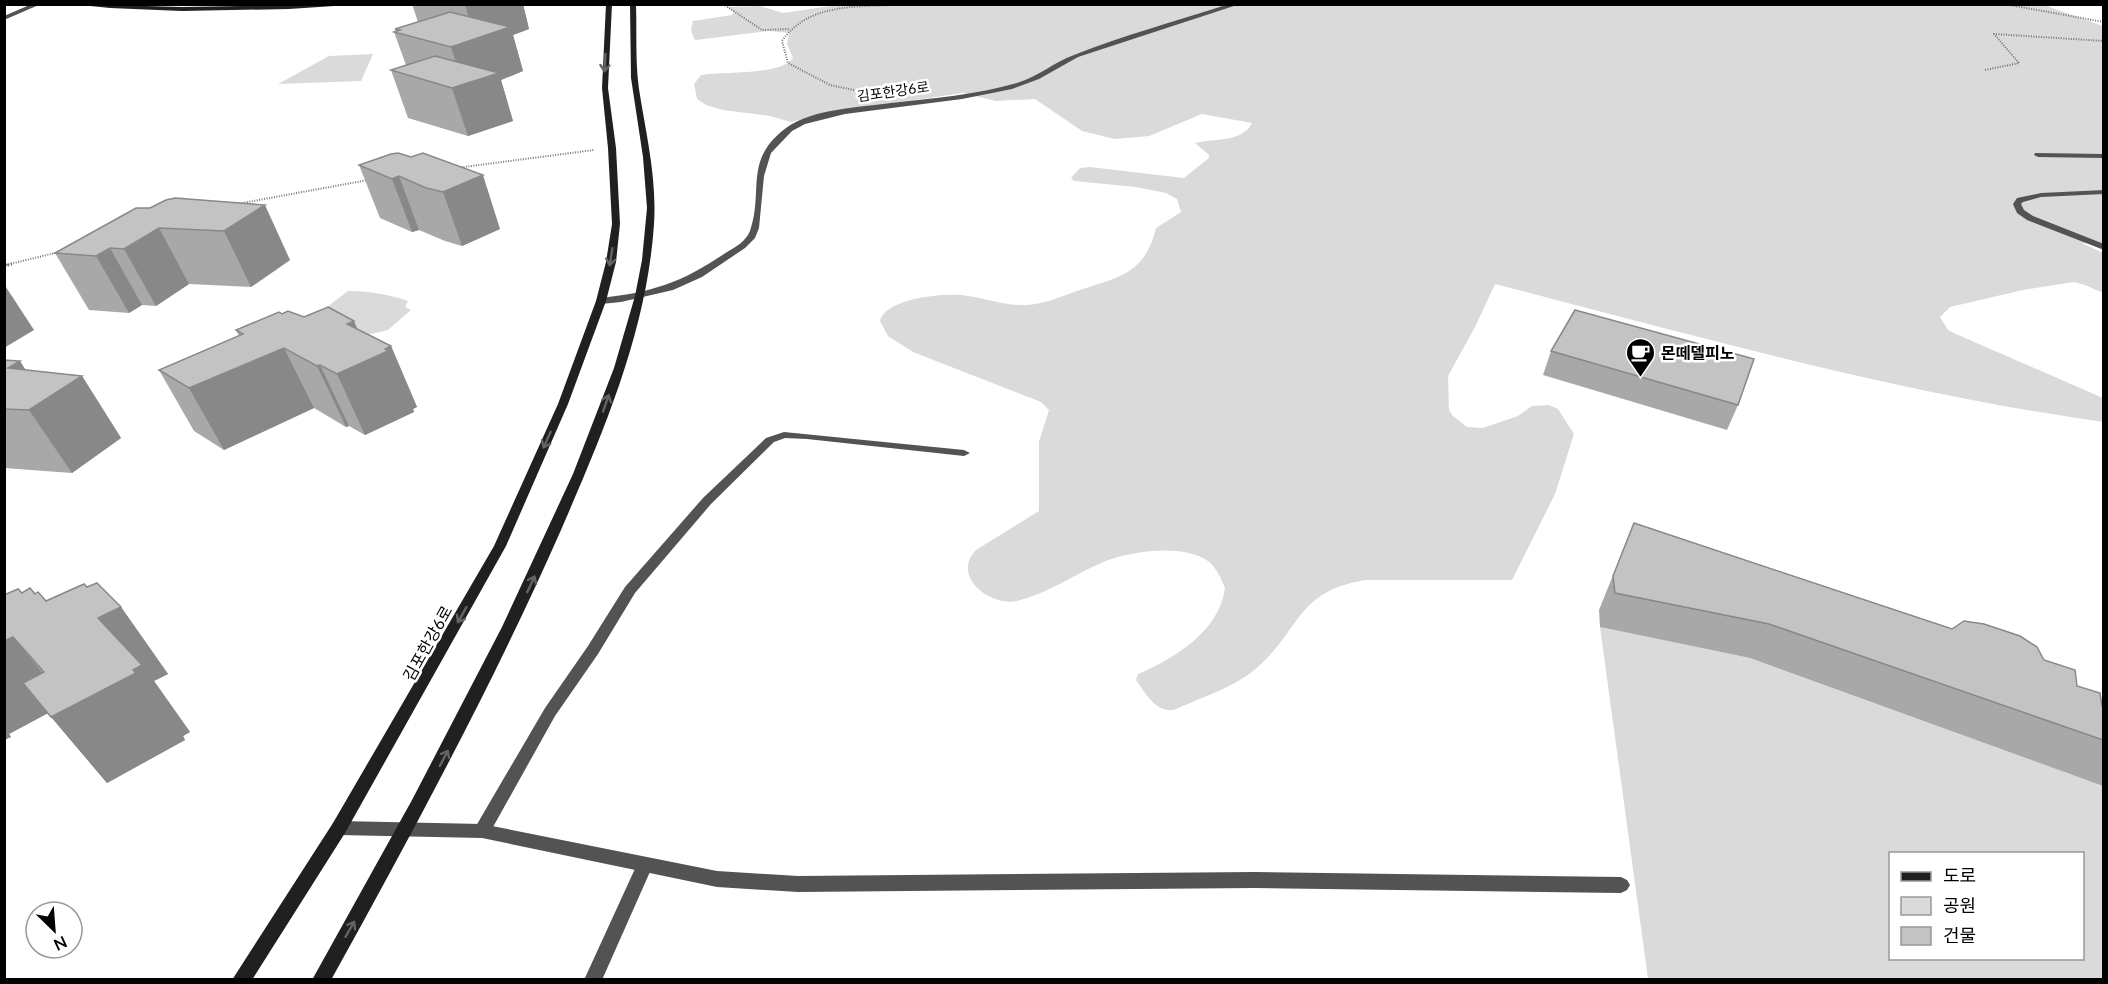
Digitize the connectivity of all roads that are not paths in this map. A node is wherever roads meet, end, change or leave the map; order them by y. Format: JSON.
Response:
{"nodes":[{"id":1,"x":38,"y":4,"type":"edge"},
{"id":2,"x":74,"y":4,"type":"edge"},
{"id":3,"x":362,"y":4,"type":"edge"},
{"id":4,"x":609,"y":4,"type":"edge"},
{"id":5,"x":633,"y":4,"type":"edge"},
{"id":6,"x":1237,"y":4,"type":"edge"},
{"id":7,"x":4,"y":18,"type":"edge"},
{"id":8,"x":2038,"y":154,"type":"dead end"},
{"id":9,"x":2103,"y":156,"type":"edge"},
{"id":10,"x":2103,"y":192,"type":"edge"},
{"id":11,"x":2103,"y":247,"type":"edge"},
{"id":12,"x":638,"y":297,"type":"junction"},
{"id":13,"x":601,"y":301,"type":"junction"},
{"id":14,"x":964,"y":453,"type":"dead end"},
{"id":15,"x":339,"y":828,"type":"junction"},
{"id":16,"x":406,"y":829,"type":"junction"},
{"id":17,"x":482,"y":831,"type":"junction"},
{"id":18,"x":645,"y":865,"type":"junction"},
{"id":19,"x":1621,"y":885,"type":"dead end"},
{"id":20,"x":240,"y":980,"type":"edge"},
{"id":21,"x":321,"y":980,"type":"edge"},
{"id":22,"x":593,"y":980,"type":"edge"}],
"edges":[{"from":1,"to":7,"type":"street"},
{"from":2,"to":3,"type":"street"},
{"from":4,"to":13,"type":"street","name":"김포한강6로","one_way":true},
{"from":5,"to":12,"type":"street"},
{"from":6,"to":12,"type":"street","name":"김포한강6로"},
{"from":8,"to":9,"type":"street"},
{"from":10,"to":11,"type":"street"},
{"from":12,"to":13,"type":"street","name":"김포한강6로"},
{"from":16,"to":12,"type":"street","one_way":true},
{"from":13,"to":15,"type":"street","name":"김포한강6로","one_way":true},
{"from":14,"to":17,"type":"street"},
{"from":15,"to":16,"type":"street"},
{"from":15,"to":20,"type":"street","name":"김포한강6로"},
{"from":16,"to":17,"type":"street"},
{"from":21,"to":16,"type":"street","one_way":true},
{"from":17,"to":18,"type":"street"},
{"from":18,"to":19,"type":"street"},
{"from":18,"to":22,"type":"street"}]}
